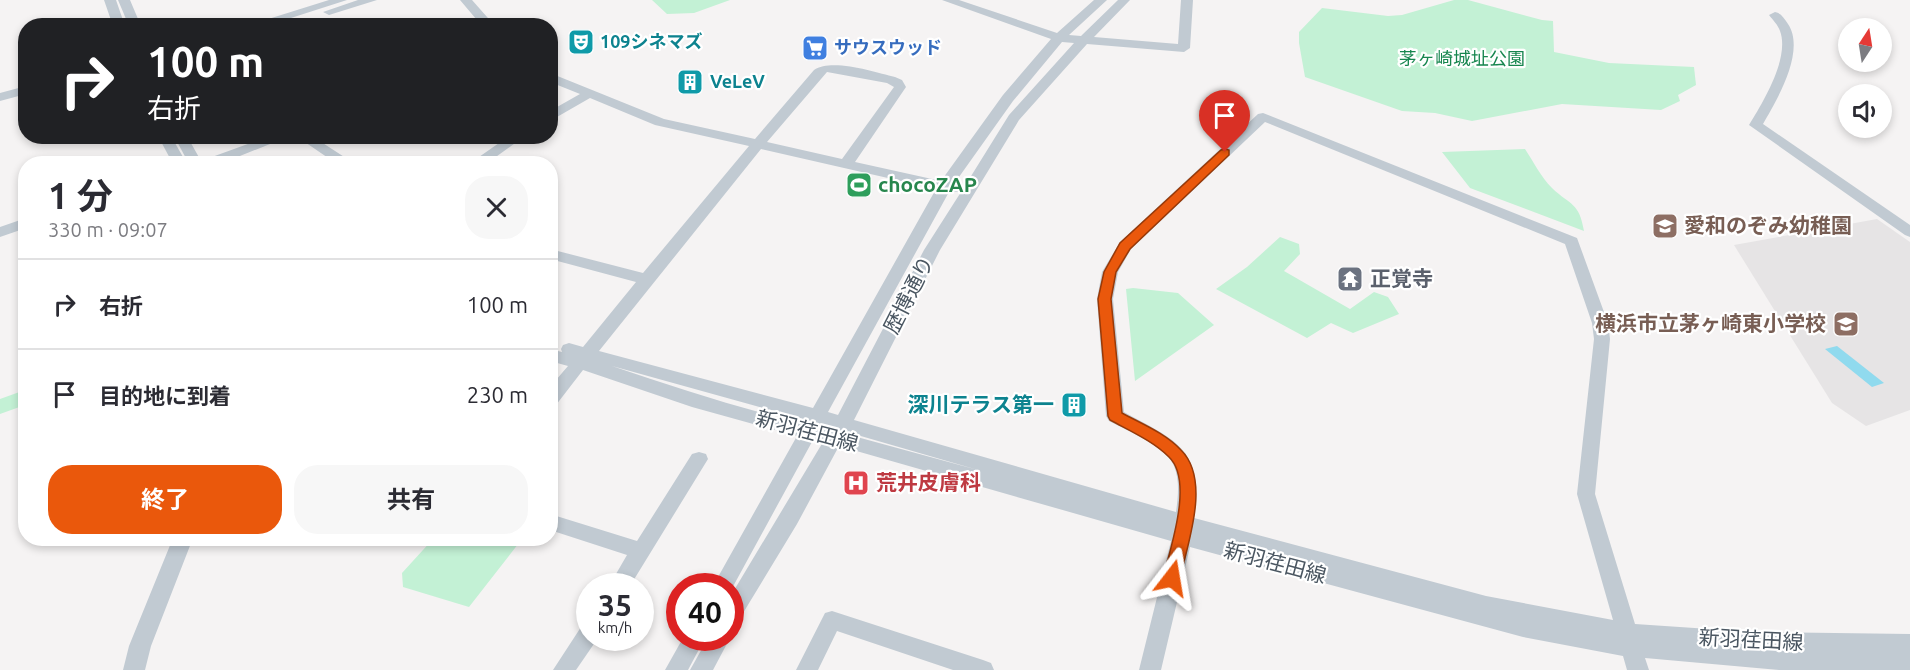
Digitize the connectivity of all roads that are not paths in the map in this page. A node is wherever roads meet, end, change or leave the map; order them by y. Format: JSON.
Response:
{"nodes":[{"id":1,"x":110,"y":0,"type":"edge"},
{"id":2,"x":124,"y":0,"type":"edge"},
{"id":3,"x":341,"y":0,"type":"edge"},
{"id":4,"x":372,"y":0,"type":"edge"},
{"id":5,"x":466,"y":0,"type":"edge"},
{"id":6,"x":948,"y":0,"type":"edge"},
{"id":7,"x":973,"y":0,"type":"edge"},
{"id":8,"x":1101,"y":0,"type":"edge"},
{"id":9,"x":1124,"y":0,"type":"edge"},
{"id":10,"x":1187,"y":0,"type":"edge"},
{"id":11,"x":1775,"y":15,"type":"dead end"},
{"id":12,"x":116,"y":18,"type":"edge"},
{"id":13,"x":132,"y":18,"type":"edge"},
{"id":14,"x":279,"y":18,"type":"edge"},
{"id":15,"x":311,"y":18,"type":"edge"},
{"id":16,"x":482,"y":18,"type":"edge"},
{"id":17,"x":1063,"y":34,"type":"junction"},
{"id":18,"x":1084,"y":39,"type":"junction"},
{"id":19,"x":558,"y":79,"type":"edge"},
{"id":20,"x":18,"y":92,"type":"edge"},
{"id":21,"x":590,"y":93,"type":"junction"},
{"id":22,"x":0,"y":97,"type":"edge"},
{"id":23,"x":18,"y":101,"type":"edge"},
{"id":24,"x":0,"y":106,"type":"edge"},
{"id":25,"x":558,"y":112,"type":"edge"},
{"id":26,"x":261,"y":144,"type":"edge"},
{"id":27,"x":315,"y":144,"type":"edge"},
{"id":28,"x":507,"y":144,"type":"edge"},
{"id":29,"x":756,"y":145,"type":"junction"},
{"id":30,"x":228,"y":156,"type":"edge"},
{"id":31,"x":335,"y":156,"type":"edge"},
{"id":32,"x":488,"y":156,"type":"edge"},
{"id":33,"x":846,"y":164,"type":"junction"},
{"id":34,"x":945,"y":186,"type":"junction"},
{"id":35,"x":968,"y":191,"type":"junction"},
{"id":36,"x":18,"y":226,"type":"edge"},
{"id":37,"x":0,"y":232,"type":"edge"},
{"id":38,"x":1910,"y":232,"type":"edge"},
{"id":39,"x":558,"y":256,"type":"edge"},
{"id":40,"x":646,"y":279,"type":"junction"},
{"id":41,"x":558,"y":347,"type":"edge"},
{"id":42,"x":558,"y":356,"type":"edge"},
{"id":43,"x":586,"y":358,"type":"junction"},
{"id":44,"x":558,"y":391,"type":"edge"},
{"id":45,"x":813,"y":424,"type":"junction"},
{"id":46,"x":838,"y":430,"type":"junction"},
{"id":47,"x":699,"y":459,"type":"dead end"},
{"id":48,"x":558,"y":525,"type":"edge"},
{"id":49,"x":1183,"y":530,"type":"junction"},
{"id":50,"x":180,"y":546,"type":"edge"},
{"id":51,"x":641,"y":551,"type":"junction"},
{"id":52,"x":627,"y":573,"type":"edge"},
{"id":53,"x":730,"y":573,"type":"edge"},
{"id":54,"x":744,"y":593,"type":"edge"},
{"id":55,"x":1629,"y":640,"type":"junction"},
{"id":56,"x":1910,"y":644,"type":"edge"},
{"id":57,"x":577,"y":651,"type":"edge"},
{"id":58,"x":687,"y":651,"type":"edge"},
{"id":59,"x":711,"y":651,"type":"edge"},
{"id":60,"x":1910,"y":661,"type":"edge"},
{"id":61,"x":134,"y":670,"type":"edge"},
{"id":62,"x":564,"y":670,"type":"edge"},
{"id":63,"x":676,"y":670,"type":"edge"},
{"id":64,"x":701,"y":670,"type":"edge"},
{"id":65,"x":807,"y":670,"type":"edge"},
{"id":66,"x":983,"y":670,"type":"edge"},
{"id":67,"x":1150,"y":670,"type":"edge"},
{"id":68,"x":1638,"y":670,"type":"edge"}],
"edges":[{"from":1,"to":12,"type":"street"},
{"from":2,"to":13,"type":"street"},
{"from":3,"to":14,"type":"street"},
{"from":4,"to":15,"type":"street"},
{"from":5,"to":16,"type":"street"},
{"from":6,"to":17,"type":"street"},
{"from":7,"to":17,"type":"street"},
{"from":8,"to":17,"type":"street","name":"歴博通り"},
{"from":9,"to":18,"type":"street","name":"歴博通り"},
{"from":10,"to":18,"type":"street"},
{"from":11,"to":38,"type":"street"},
{"from":17,"to":18,"type":"street"},
{"from":17,"to":34,"type":"street","name":"歴博通り"},
{"from":18,"to":35,"type":"street","name":"歴博通り"},
{"from":19,"to":21,"type":"street"},
{"from":20,"to":22,"type":"street"},
{"from":21,"to":25,"type":"street"},
{"from":21,"to":29,"type":"street"},
{"from":23,"to":24,"type":"street"},
{"from":26,"to":30,"type":"street"},
{"from":27,"to":31,"type":"street"},
{"from":28,"to":32,"type":"street"},
{"from":29,"to":33,"type":"street"},
{"from":29,"to":33,"type":"street"},
{"from":29,"to":40,"type":"street"},
{"from":33,"to":34,"type":"street"},
{"from":34,"to":35,"type":"street"},
{"from":34,"to":45,"type":"street","name":"歴博通り"},
{"from":35,"to":46,"type":"street","name":"歴博通り"},
{"from":36,"to":37,"type":"street"},
{"from":39,"to":40,"type":"street"},
{"from":40,"to":43,"type":"street"},
{"from":41,"to":43,"type":"street","name":"新羽荏田線"},
{"from":42,"to":43,"type":"street","name":"新羽荏田線"},
{"from":43,"to":44,"type":"street"},
{"from":43,"to":45,"type":"street","name":"新羽荏田線"},
{"from":45,"to":46,"type":"street","name":"新羽荏田線"},
{"from":45,"to":53,"type":"street","name":"歴博通り"},
{"from":46,"to":49,"type":"street","name":"新羽荏田線"},
{"from":46,"to":54,"type":"street","name":"歴博通り"},
{"from":47,"to":51,"type":"street"},
{"from":48,"to":51,"type":"street"},
{"from":49,"to":55,"type":"street","name":"新羽荏田線"},
{"from":49,"to":55,"type":"street"},
{"from":49,"to":67,"type":"street"},
{"from":50,"to":61,"type":"street"},
{"from":51,"to":52,"type":"street"},
{"from":55,"to":56,"type":"street","name":"新羽荏田線"},
{"from":55,"to":60,"type":"street","name":"新羽荏田線"},
{"from":55,"to":68,"type":"street"},
{"from":57,"to":62,"type":"street"},
{"from":58,"to":63,"type":"street"},
{"from":59,"to":64,"type":"street"},
{"from":65,"to":66,"type":"street"}]}
